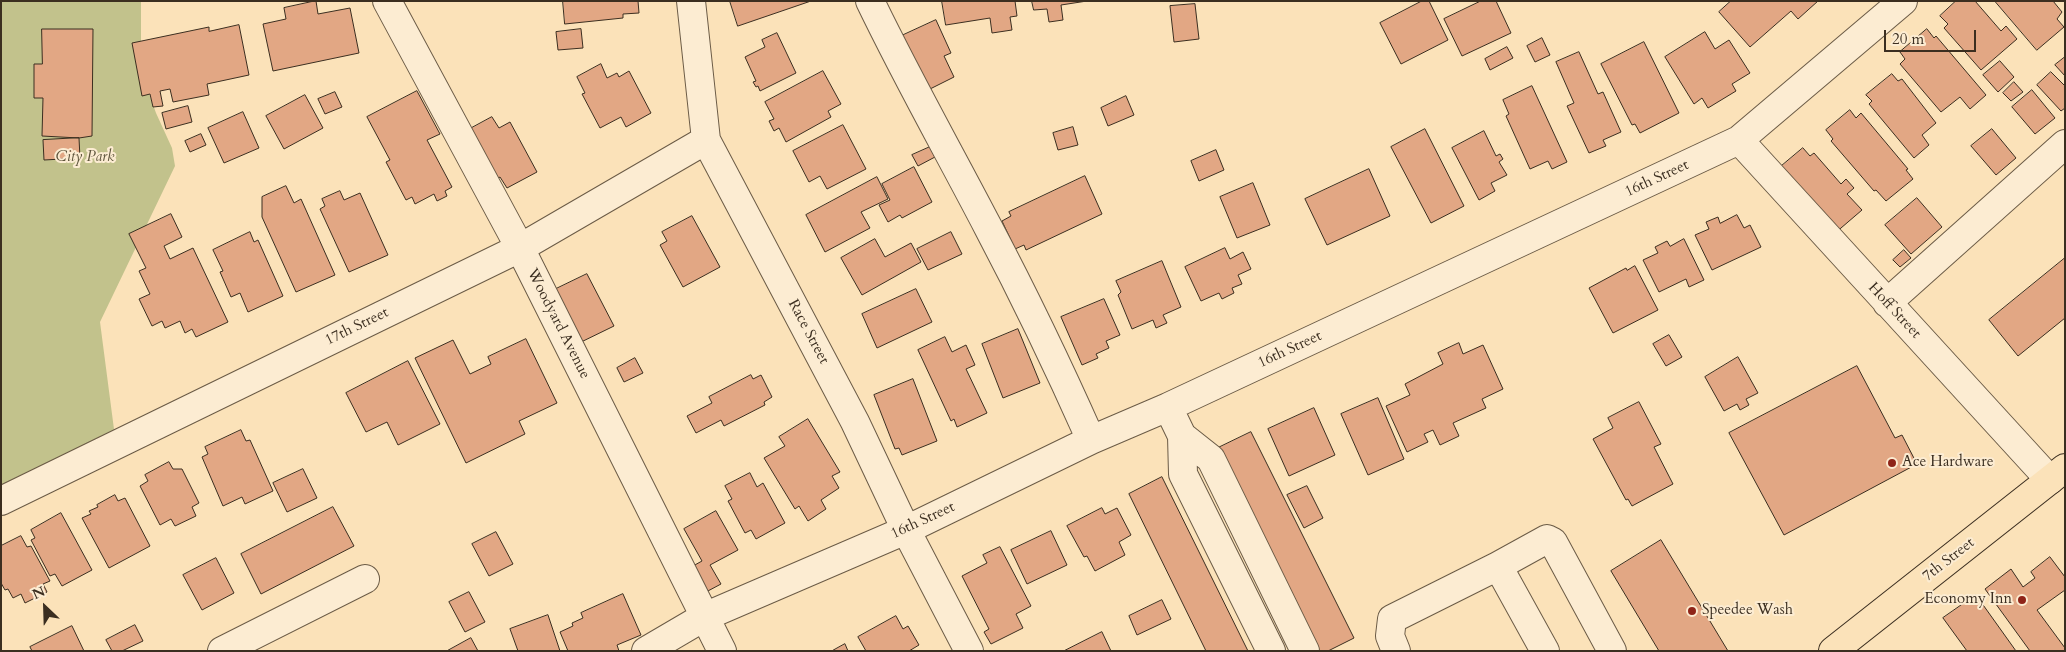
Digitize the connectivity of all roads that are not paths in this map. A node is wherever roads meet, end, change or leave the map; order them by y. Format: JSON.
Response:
{"nodes":[{"id":1,"x":387,"y":1,"type":"edge"},
{"id":2,"x":691,"y":1,"type":"edge"},
{"id":3,"x":870,"y":1,"type":"edge"},
{"id":4,"x":1903,"y":1,"type":"edge"},
{"id":5,"x":706,"y":140,"type":"junction"},
{"id":6,"x":1739,"y":140,"type":"junction"},
{"id":7,"x":2065,"y":144,"type":"edge"},
{"id":8,"x":520,"y":248,"type":"junction"},
{"id":9,"x":1886,"y":303,"type":"junction"},
{"id":10,"x":1168,"y":407,"type":"junction"},
{"id":11,"x":1182,"y":436,"type":"junction"},
{"id":12,"x":1091,"y":440,"type":"junction"},
{"id":13,"x":2058,"y":474,"type":"edge"},
{"id":14,"x":1,"y":501,"type":"edge"},
{"id":15,"x":906,"y":530,"type":"junction"},
{"id":16,"x":1498,"y":566,"type":"junction"},
{"id":17,"x":365,"y":579,"type":"dead end"},
{"id":18,"x":704,"y":618,"type":"junction"},
{"id":19,"x":222,"y":651,"type":"edge"},
{"id":20,"x":646,"y":651,"type":"edge"},
{"id":21,"x":722,"y":651,"type":"edge"},
{"id":22,"x":969,"y":651,"type":"edge"},
{"id":23,"x":1271,"y":651,"type":"edge"},
{"id":24,"x":1305,"y":651,"type":"edge"},
{"id":25,"x":1396,"y":651,"type":"edge"},
{"id":26,"x":1545,"y":651,"type":"edge"},
{"id":27,"x":1612,"y":651,"type":"edge"},
{"id":28,"x":1833,"y":651,"type":"edge"}],
"edges":[{"from":1,"to":8,"type":"street","name":"Woodyard Avenue"},
{"from":2,"to":5,"type":"street","name":"Race Street"},
{"from":3,"to":12,"type":"street"},
{"from":4,"to":6,"type":"street","name":"16th Street"},
{"from":5,"to":8,"type":"street","name":"17th Street"},
{"from":5,"to":15,"type":"street","name":"Race Street"},
{"from":6,"to":9,"type":"street","name":"Hoff Street"},
{"from":6,"to":10,"type":"street","name":"16th Street"},
{"from":7,"to":9,"type":"street"},
{"from":8,"to":14,"type":"street","name":"17th Street"},
{"from":8,"to":18,"type":"street","name":"Woodyard Avenue"},
{"from":9,"to":13,"type":"street","name":"Hoff Street"},
{"from":10,"to":11,"type":"street"},
{"from":10,"to":12,"type":"street","name":"16th Street"},
{"from":11,"to":23,"type":"street"},
{"from":11,"to":24,"type":"street"},
{"from":12,"to":15,"type":"street","name":"16th Street"},
{"from":13,"to":28,"type":"main road","name":"7th Street"},
{"from":15,"to":18,"type":"street","name":"16th Street"},
{"from":15,"to":22,"type":"street","name":"Race Street"},
{"from":16,"to":25,"type":"street"},
{"from":16,"to":26,"type":"street"},
{"from":16,"to":27,"type":"street"},
{"from":17,"to":19,"type":"street"},
{"from":18,"to":20,"type":"street","name":"16th Street"},
{"from":18,"to":21,"type":"street","name":"Woodyard Avenue"}]}
